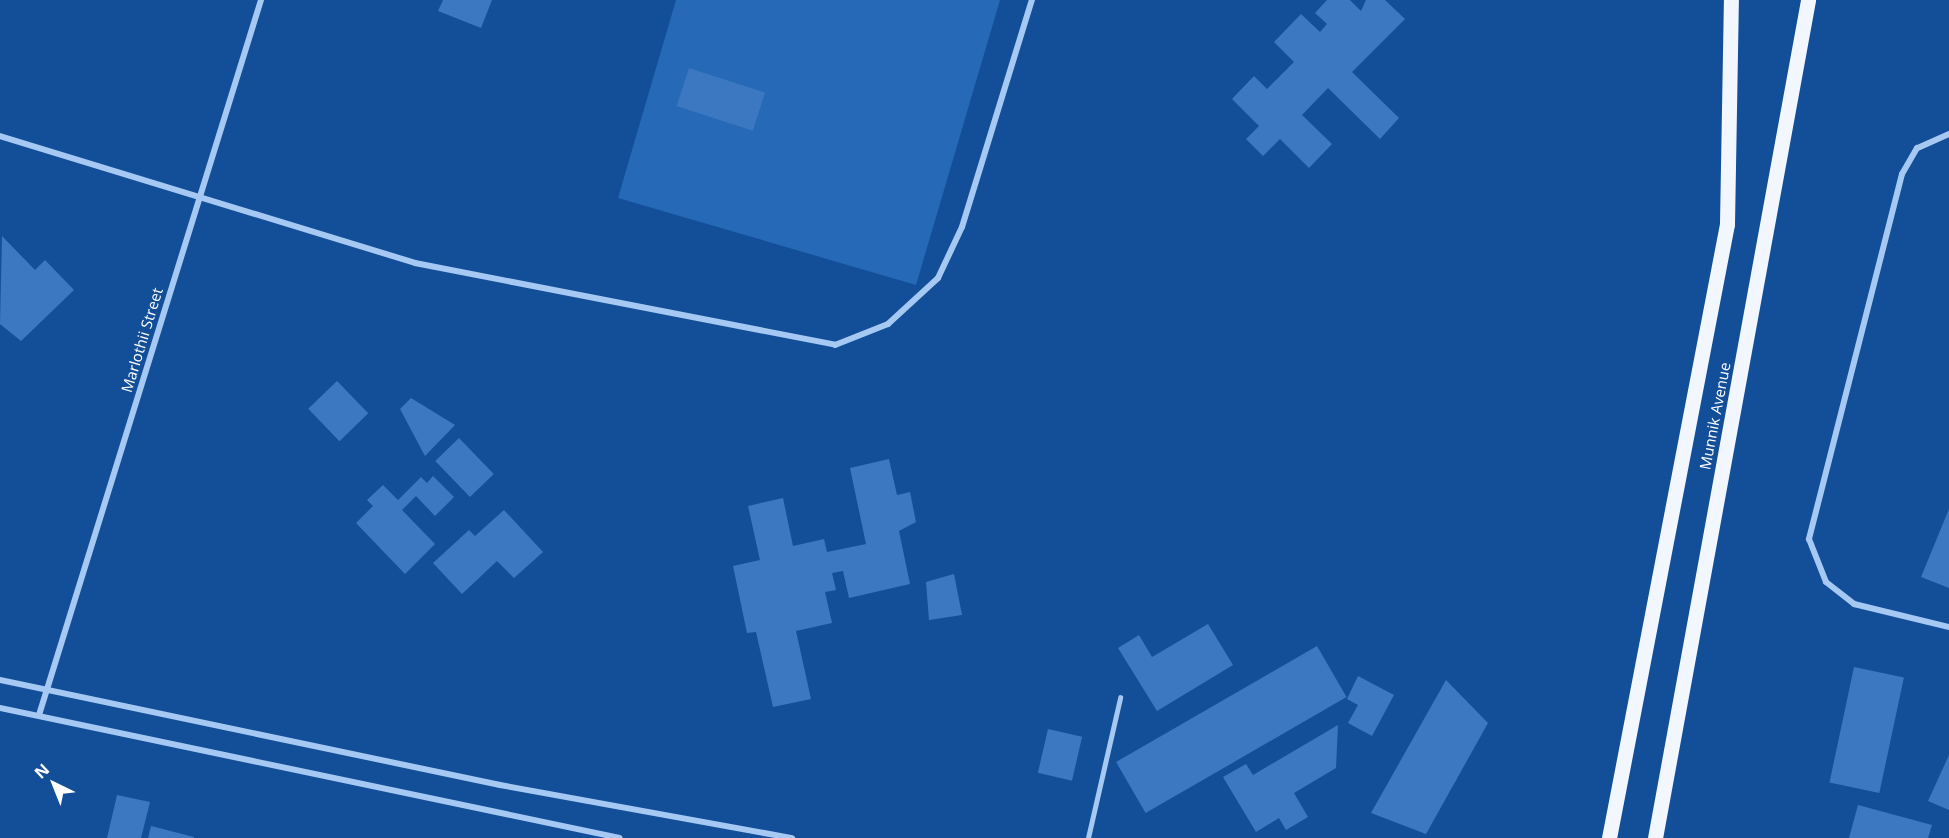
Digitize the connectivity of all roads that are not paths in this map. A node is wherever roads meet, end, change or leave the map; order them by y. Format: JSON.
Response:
{"nodes":[{"id":1,"x":261,"y":0,"type":"edge"},
{"id":2,"x":1032,"y":0,"type":"edge"},
{"id":3,"x":1731,"y":0,"type":"edge"},
{"id":4,"x":1808,"y":0,"type":"edge"},
{"id":5,"x":1949,"y":134,"type":"edge"},
{"id":6,"x":0,"y":136,"type":"edge"},
{"id":7,"x":198,"y":196,"type":"junction"},
{"id":8,"x":1949,"y":627,"type":"edge"},
{"id":9,"x":0,"y":680,"type":"edge"},
{"id":10,"x":48,"y":689,"type":"junction"},
{"id":11,"x":1119,"y":698,"type":"dead end"},
{"id":12,"x":0,"y":708,"type":"edge"},
{"id":13,"x":39,"y":715,"type":"junction"},
{"id":14,"x":620,"y":838,"type":"edge"},
{"id":15,"x":792,"y":838,"type":"edge"},
{"id":16,"x":1088,"y":838,"type":"edge"},
{"id":17,"x":1609,"y":838,"type":"edge"},
{"id":18,"x":1655,"y":838,"type":"edge"}],
"edges":[{"from":1,"to":7,"type":"street","name":"Marlothii Street"},
{"from":2,"to":7,"type":"street"},
{"from":3,"to":17,"type":"main road","name":"Munnik Avenue"},
{"from":4,"to":18,"type":"main road","name":"Munnik Avenue"},
{"from":5,"to":8,"type":"street"},
{"from":6,"to":7,"type":"street"},
{"from":7,"to":10,"type":"street","name":"Marlothii Street"},
{"from":9,"to":10,"type":"street"},
{"from":10,"to":13,"type":"street","name":"Marlothii Street"},
{"from":10,"to":15,"type":"street"},
{"from":11,"to":16,"type":"lane"},
{"from":12,"to":13,"type":"street"},
{"from":13,"to":14,"type":"street"}]}
